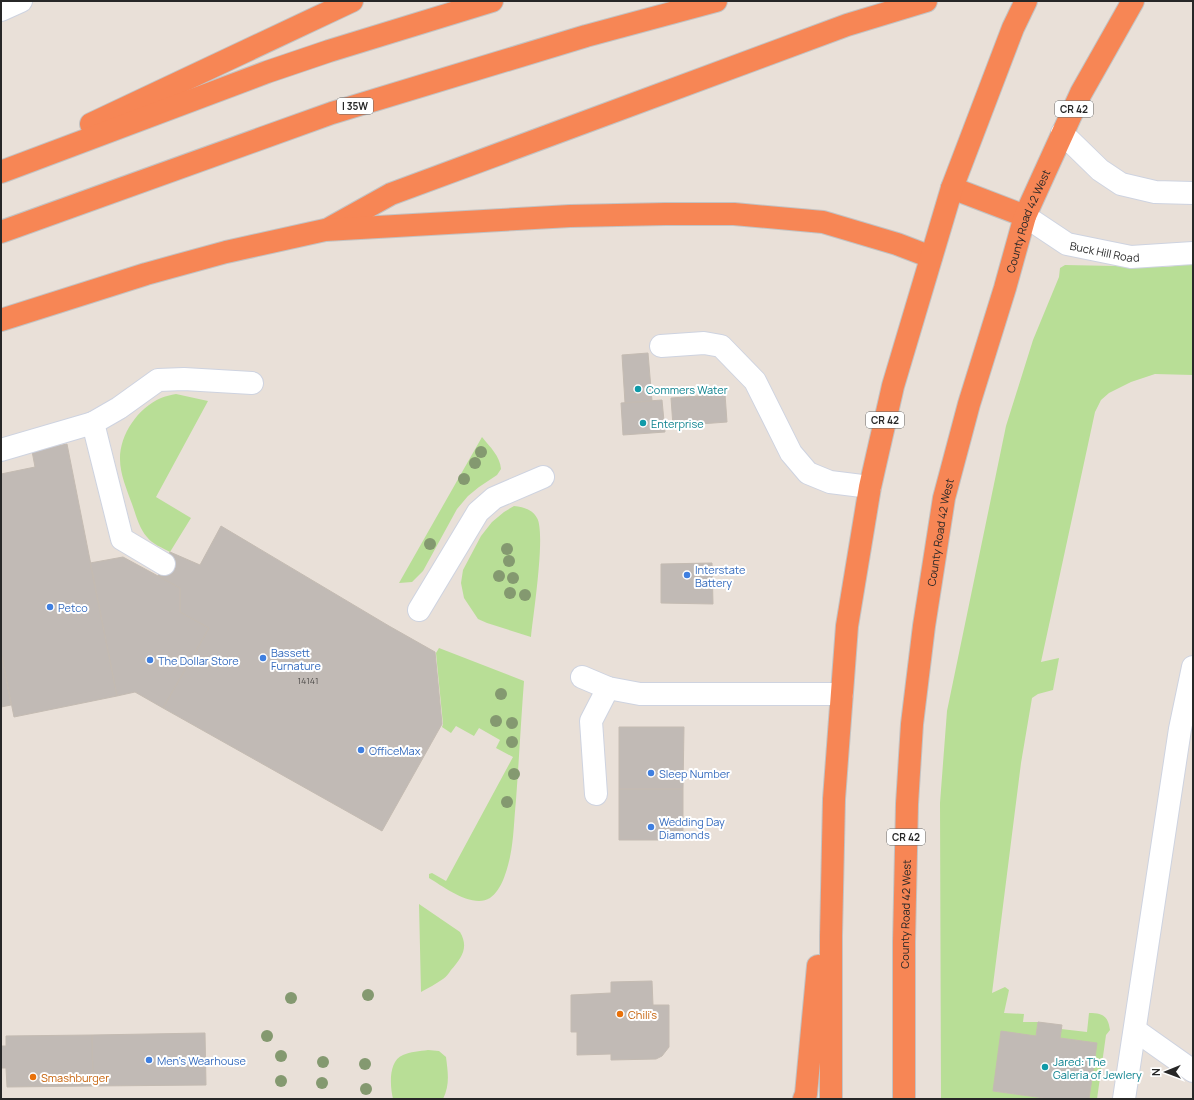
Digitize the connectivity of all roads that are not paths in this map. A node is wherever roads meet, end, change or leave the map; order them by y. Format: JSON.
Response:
{"nodes":[{"id":1,"x":352,"y":1,"type":"edge"},
{"id":2,"x":492,"y":1,"type":"edge"},
{"id":3,"x":716,"y":1,"type":"edge"},
{"id":4,"x":926,"y":1,"type":"edge"},
{"id":5,"x":1026,"y":1,"type":"edge"},
{"id":6,"x":1132,"y":4,"type":"edge"},
{"id":7,"x":1062,"y":133,"type":"junction"},
{"id":8,"x":1,"y":166,"type":"edge"},
{"id":9,"x":1,"y":172,"type":"edge"},
{"id":10,"x":952,"y":188,"type":"junction"},
{"id":11,"x":1193,"y":193,"type":"edge"},
{"id":12,"x":1025,"y":216,"type":"junction"},
{"id":13,"x":325,"y":230,"type":"junction"},
{"id":14,"x":1,"y":232,"type":"edge"},
{"id":15,"x":1193,"y":253,"type":"edge"},
{"id":16,"x":931,"y":257,"type":"junction"},
{"id":17,"x":1,"y":320,"type":"edge"},
{"id":18,"x":661,"y":346,"type":"dead end"},
{"id":19,"x":252,"y":383,"type":"dead end"},
{"id":20,"x":93,"y":423,"type":"junction"},
{"id":21,"x":1,"y":450,"type":"edge"},
{"id":22,"x":543,"y":477,"type":"dead end"},
{"id":23,"x":870,"y":487,"type":"junction"},
{"id":24,"x":164,"y":564,"type":"dead end"},
{"id":25,"x":418,"y":610,"type":"dead end"},
{"id":26,"x":1193,"y":667,"type":"edge"},
{"id":27,"x":582,"y":677,"type":"dead end"},
{"id":28,"x":608,"y":688,"type":"junction"},
{"id":29,"x":842,"y":694,"type":"junction"},
{"id":30,"x":596,"y":794,"type":"dead end"},
{"id":31,"x":834,"y":799,"type":"junction"},
{"id":32,"x":1135,"y":1030,"type":"junction"},
{"id":33,"x":1193,"y":1070,"type":"edge"},
{"id":34,"x":804,"y":1099,"type":"edge"},
{"id":35,"x":831,"y":1099,"type":"edge"},
{"id":36,"x":904,"y":1099,"type":"edge"},
{"id":37,"x":1124,"y":1099,"type":"edge"}],
"edges":[{"from":1,"to":8,"type":"highway"},
{"from":2,"to":9,"type":"highway"},
{"from":3,"to":14,"type":"highway","number":"I 35W"},
{"from":4,"to":13,"type":"highway"},
{"from":5,"to":10,"type":"highway","number":"CR 42"},
{"from":6,"to":7,"type":"highway","name":"County Road 42 West","number":"CR 42"},
{"from":7,"to":11,"type":"street"},
{"from":7,"to":12,"type":"highway","name":"County Road 42 West","number":"CR 42"},
{"from":10,"to":12,"type":"highway"},
{"from":10,"to":16,"type":"highway","number":"CR 42"},
{"from":12,"to":15,"type":"street","name":"Buck Hill Road"},
{"from":12,"to":36,"type":"highway","name":"County Road 42 West","number":"CR 42"},
{"from":13,"to":16,"type":"highway"},
{"from":13,"to":17,"type":"highway"},
{"from":16,"to":23,"type":"highway","number":"CR 42"},
{"from":18,"to":23,"type":"street"},
{"from":19,"to":20,"type":"street"},
{"from":20,"to":21,"type":"street"},
{"from":20,"to":24,"type":"street"},
{"from":22,"to":25,"type":"street"},
{"from":23,"to":29,"type":"highway","number":"CR 42"},
{"from":26,"to":32,"type":"street"},
{"from":27,"to":28,"type":"street"},
{"from":28,"to":29,"type":"street"},
{"from":28,"to":30,"type":"street"},
{"from":29,"to":31,"type":"highway","number":"CR 42"},
{"from":31,"to":34,"type":"highway"},
{"from":31,"to":35,"type":"highway","number":"CR 42"},
{"from":32,"to":33,"type":"street"},
{"from":32,"to":37,"type":"street"}]}
